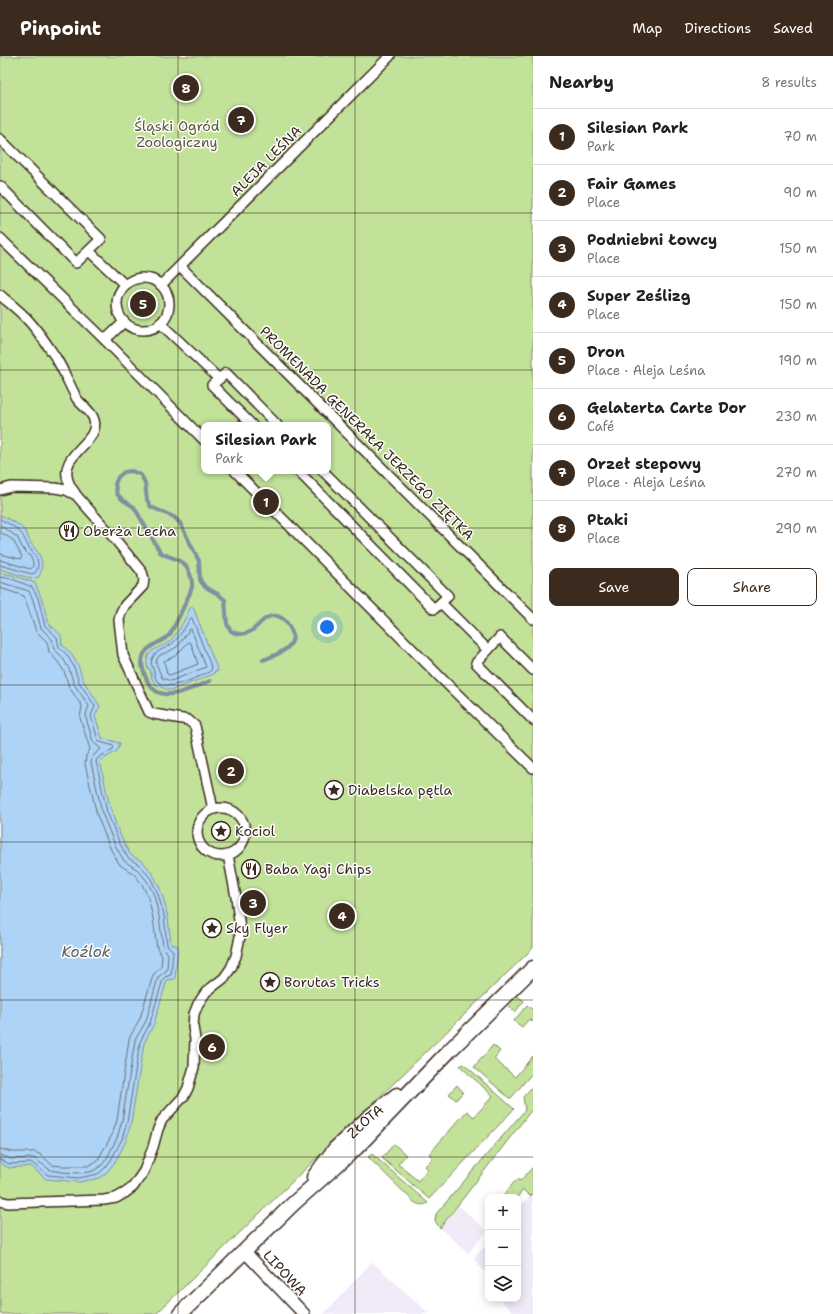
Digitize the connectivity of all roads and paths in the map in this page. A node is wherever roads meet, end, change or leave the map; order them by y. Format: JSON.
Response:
{"nodes":[{"id":1,"x":390,"y":56,"type":"edge"},
{"id":2,"x":0,"y":139,"type":"edge"},
{"id":3,"x":0,"y":186,"type":"edge"},
{"id":4,"x":0,"y":238,"type":"edge"},
{"id":5,"x":89,"y":251,"type":"junction"},
{"id":6,"x":181,"y":266,"type":"junction"},
{"id":7,"x":125,"y":285,"type":"junction"},
{"id":8,"x":161,"y":285,"type":"junction"},
{"id":9,"x":0,"y":295,"type":"edge"},
{"id":10,"x":124,"y":322,"type":"junction"},
{"id":11,"x":160,"y":323,"type":"junction"},
{"id":12,"x":105,"y":340,"type":"junction"},
{"id":13,"x":219,"y":379,"type":"junction"},
{"id":14,"x":249,"y":422,"type":"edge"},
{"id":15,"x":274,"y":422,"type":"edge"},
{"id":16,"x":201,"y":437,"type":"edge"},
{"id":17,"x":238,"y":474,"type":"edge"},
{"id":18,"x":301,"y":474,"type":"edge"},
{"id":19,"x":326,"y":474,"type":"edge"},
{"id":20,"x":0,"y":490,"type":"edge"},
{"id":21,"x":76,"y":495,"type":"junction"},
{"id":22,"x":441,"y":603,"type":"junction"},
{"id":23,"x":533,"y":619,"type":"edge"},
{"id":24,"x":488,"y":650,"type":"junction"},
{"id":25,"x":533,"y":670,"type":"edge"},
{"id":26,"x":533,"y":720,"type":"edge"},
{"id":27,"x":533,"y":768,"type":"edge"},
{"id":28,"x":213,"y":809,"type":"junction"},
{"id":29,"x":228,"y":856,"type":"junction"},
{"id":30,"x":531,"y":973,"type":"edge"},
{"id":31,"x":0,"y":1202,"type":"edge"},
{"id":32,"x":245,"y":1252,"type":"junction"},
{"id":33,"x":180,"y":1314,"type":"edge"},
{"id":34,"x":304,"y":1314,"type":"edge"}],
"edges":[{"from":1,"to":6,"type":"street","name":"ALEJA LEŚNA"},
{"from":2,"to":5,"type":"street"},
{"from":3,"to":5,"type":"street"},
{"from":4,"to":12,"type":"street"},
{"from":5,"to":7,"type":"street"},
{"from":6,"to":8,"type":"street","name":"ALEJA LEŚNA"},
{"from":6,"to":23,"type":"street","name":"PROMENADA GENERAŁA JERZEGO ZIĘTKA"},
{"from":7,"to":8,"type":"street"},
{"from":7,"to":10,"type":"street"},
{"from":8,"to":11,"type":"street"},
{"from":9,"to":21,"type":"street"},
{"from":10,"to":11,"type":"street"},
{"from":10,"to":12,"type":"street"},
{"from":11,"to":13,"type":"street"},
{"from":12,"to":16,"type":"street"},
{"from":13,"to":14,"type":"street"},
{"from":13,"to":15,"type":"street"},
{"from":17,"to":27,"type":"street"},
{"from":18,"to":22,"type":"street"},
{"from":19,"to":22,"type":"street"},
{"from":20,"to":21,"type":"street"},
{"from":21,"to":28,"type":"street"},
{"from":22,"to":24,"type":"street"},
{"from":24,"to":25,"type":"street"},
{"from":24,"to":26,"type":"street"},
{"from":28,"to":29,"type":"street"},
{"from":28,"to":29,"type":"street"},
{"from":29,"to":31,"type":"street"},
{"from":30,"to":32,"type":"street","name":"ZŁOTA"},
{"from":32,"to":33,"type":"street","name":"ZŁOTA"},
{"from":32,"to":34,"type":"street","name":"LIPOWA"}]}
